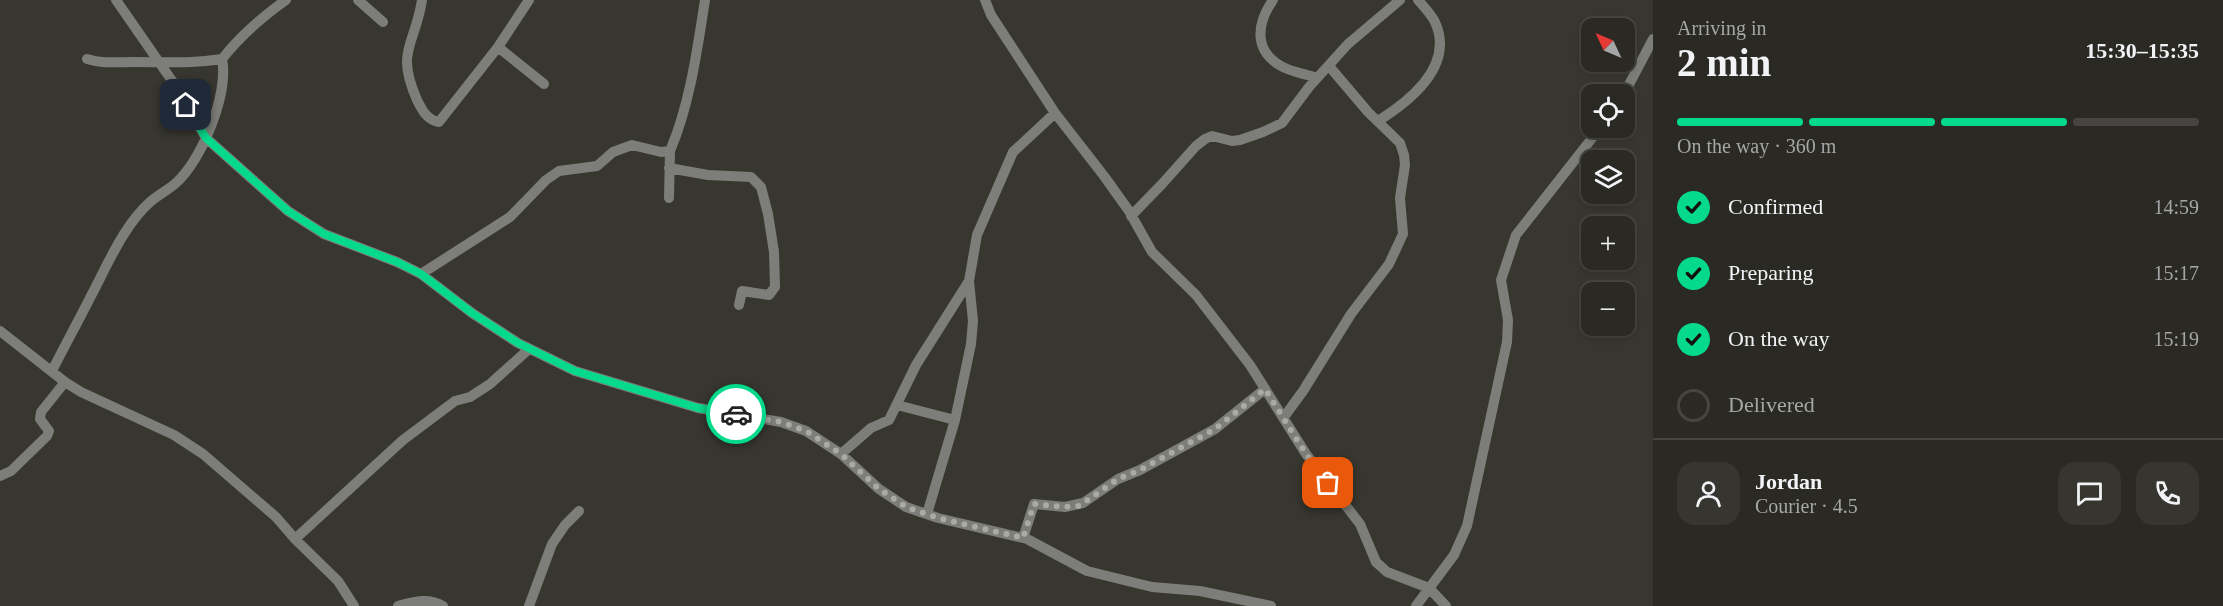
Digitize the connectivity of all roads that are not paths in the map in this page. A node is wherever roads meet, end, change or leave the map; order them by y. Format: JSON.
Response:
{"nodes":[{"id":1,"x":116,"y":0,"type":"edge"},
{"id":2,"x":286,"y":0,"type":"edge"},
{"id":3,"x":358,"y":0,"type":"edge"},
{"id":4,"x":422,"y":0,"type":"edge"},
{"id":5,"x":529,"y":0,"type":"edge"},
{"id":6,"x":705,"y":0,"type":"edge"},
{"id":7,"x":985,"y":0,"type":"edge"},
{"id":8,"x":1273,"y":0,"type":"edge"},
{"id":9,"x":1400,"y":0,"type":"edge"},
{"id":10,"x":1418,"y":0,"type":"edge"},
{"id":11,"x":383,"y":22,"type":"dead end"},
{"id":12,"x":1653,"y":39,"type":"edge"},
{"id":13,"x":498,"y":47,"type":"junction"},
{"id":14,"x":87,"y":58,"type":"dead end"},
{"id":15,"x":222,"y":59,"type":"junction"},
{"id":16,"x":160,"y":63,"type":"junction"},
{"id":17,"x":1329,"y":66,"type":"junction"},
{"id":18,"x":1317,"y":78,"type":"junction"},
{"id":19,"x":544,"y":84,"type":"dead end"},
{"id":20,"x":1629,"y":84,"type":"edge"},
{"id":21,"x":1054,"y":113,"type":"junction"},
{"id":22,"x":1378,"y":121,"type":"junction"},
{"id":23,"x":206,"y":138,"type":"junction"},
{"id":24,"x":1592,"y":138,"type":"edge"},
{"id":25,"x":670,"y":151,"type":"junction"},
{"id":26,"x":669,"y":168,"type":"junction"},
{"id":27,"x":669,"y":198,"type":"dead end"},
{"id":28,"x":1131,"y":216,"type":"junction"},
{"id":29,"x":421,"y":274,"type":"junction"},
{"id":30,"x":969,"y":281,"type":"junction"},
{"id":31,"x":739,"y":305,"type":"dead end"},
{"id":32,"x":0,"y":331,"type":"edge"},
{"id":33,"x":529,"y":349,"type":"junction"},
{"id":34,"x":52,"y":371,"type":"junction"},
{"id":35,"x":65,"y":382,"type":"junction"},
{"id":36,"x":1265,"y":389,"type":"junction"},
{"id":37,"x":897,"y":405,"type":"junction"},
{"id":38,"x":1284,"y":417,"type":"junction"},
{"id":39,"x":954,"y":420,"type":"junction"},
{"id":40,"x":841,"y":454,"type":"junction"},
{"id":41,"x":0,"y":476,"type":"edge"},
{"id":42,"x":579,"y":512,"type":"dead end"},
{"id":43,"x":927,"y":514,"type":"junction"},
{"id":44,"x":1023,"y":538,"type":"junction"},
{"id":45,"x":295,"y":539,"type":"junction"},
{"id":46,"x":1429,"y":588,"type":"junction"},
{"id":47,"x":354,"y":606,"type":"edge"},
{"id":48,"x":398,"y":606,"type":"edge"},
{"id":49,"x":443,"y":606,"type":"edge"},
{"id":50,"x":529,"y":606,"type":"edge"},
{"id":51,"x":1271,"y":606,"type":"edge"},
{"id":52,"x":1416,"y":606,"type":"edge"},
{"id":53,"x":1446,"y":606,"type":"edge"}],
"edges":[{"from":1,"to":16,"type":"street"},
{"from":2,"to":15,"type":"street"},
{"from":3,"to":11,"type":"street"},
{"from":4,"to":13,"type":"street"},
{"from":5,"to":13,"type":"street"},
{"from":6,"to":25,"type":"street"},
{"from":7,"to":21,"type":"street"},
{"from":8,"to":18,"type":"street"},
{"from":9,"to":17,"type":"street"},
{"from":10,"to":22,"type":"street"},
{"from":12,"to":20,"type":"street"},
{"from":13,"to":19,"type":"street"},
{"from":14,"to":16,"type":"street"},
{"from":15,"to":16,"type":"street"},
{"from":15,"to":23,"type":"street"},
{"from":16,"to":23,"type":"street"},
{"from":17,"to":18,"type":"street"},
{"from":17,"to":22,"type":"street"},
{"from":18,"to":28,"type":"street"},
{"from":21,"to":28,"type":"street"},
{"from":21,"to":30,"type":"street"},
{"from":22,"to":38,"type":"street"},
{"from":23,"to":29,"type":"street"},
{"from":23,"to":34,"type":"street"},
{"from":24,"to":46,"type":"street"},
{"from":25,"to":26,"type":"street"},
{"from":25,"to":29,"type":"street"},
{"from":26,"to":27,"type":"street"},
{"from":26,"to":31,"type":"street"},
{"from":28,"to":36,"type":"street"},
{"from":29,"to":33,"type":"street"},
{"from":30,"to":37,"type":"street"},
{"from":30,"to":39,"type":"street"},
{"from":32,"to":34,"type":"street"},
{"from":33,"to":40,"type":"street"},
{"from":33,"to":45,"type":"street"},
{"from":34,"to":35,"type":"street"},
{"from":35,"to":41,"type":"street"},
{"from":35,"to":45,"type":"street"},
{"from":36,"to":38,"type":"street"},
{"from":36,"to":44,"type":"street"},
{"from":37,"to":39,"type":"street"},
{"from":37,"to":40,"type":"street"},
{"from":38,"to":46,"type":"street"},
{"from":39,"to":43,"type":"street"},
{"from":40,"to":43,"type":"street"},
{"from":42,"to":50,"type":"street"},
{"from":43,"to":44,"type":"street"},
{"from":44,"to":51,"type":"street"},
{"from":45,"to":47,"type":"street"},
{"from":46,"to":52,"type":"street"},
{"from":46,"to":53,"type":"street"},
{"from":48,"to":49,"type":"street"}]}
